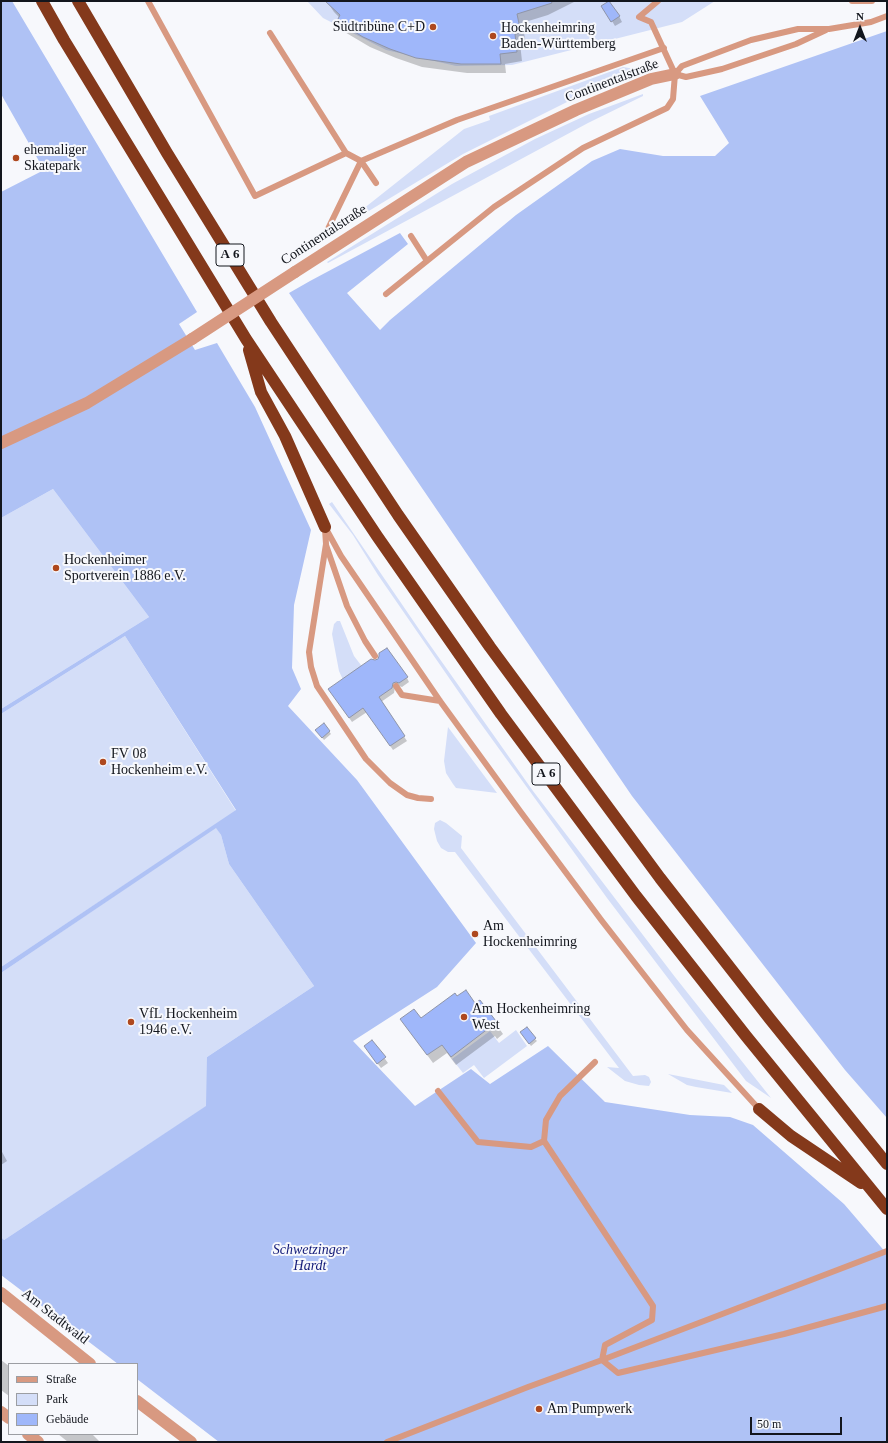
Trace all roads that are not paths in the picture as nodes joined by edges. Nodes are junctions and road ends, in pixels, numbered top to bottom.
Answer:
1 (42, 1) edge
2 (78, 1) edge
3 (148, 1) edge
4 (658, 1) edge
5 (852, 1) edge
6 (872, 1) edge
7 (887, 16) edge
8 (829, 29) junction
9 (270, 33) dead end
10 (664, 48) junction
11 (675, 74) junction
12 (346, 153) junction
13 (361, 161) junction
14 (376, 182) dead end
15 (411, 236) dead end
16 (324, 237) dead end
17 (427, 261) junction
18 (386, 294) dead end
19 (246, 339) junction
20 (1, 443) edge
21 (325, 527) junction
22 (326, 544) junction
23 (375, 656) dead end
24 (396, 686) dead end
25 (440, 701) junction
26 (431, 799) dead end
27 (596, 1062) dead end
28 (438, 1091) dead end
29 (759, 1109) joint
30 (544, 1141) junction
31 (887, 1164) edge
32 (872, 1191) junction
33 (887, 1209) edge
34 (887, 1251) edge
35 (1, 1293) edge
36 (887, 1306) edge
37 (602, 1360) junction
38 (89, 1363) edge
39 (138, 1402) edge
40 (29, 1435) edge
41 (38, 1442) edge
42 (191, 1442) edge
43 (387, 1442) edge

1 - 19 highway, A 6
2 - 31 highway, A 6
3 - 12 lane
4 - 10 lane
5 - 6 lane
7 - 8 lane
8 - 11 lane
8 - 11 lane
9 - 12 lane
10 - 11 lane
10 - 13 lane
11 - 17 lane
11 - 20 street, Continentalstraße, bridge
12 - 13 lane
13 - 14 lane
13 - 16 lane
15 - 17 lane
17 - 18 lane
19 - 21 highway
19 - 32 highway, A 6
21 - 22 lane
21 - 25 lane
22 - 23 lane
22 - 26 lane
24 - 25 lane
25 - 29 lane
27 - 30 lane
28 - 30 lane
29 - 32 highway
30 - 37 lane
32 - 33 highway, A 6
34 - 37 lane
35 - 38 street, Am Stadtwald
36 - 37 lane
37 - 43 lane
39 - 42 street
40 - 41 street

